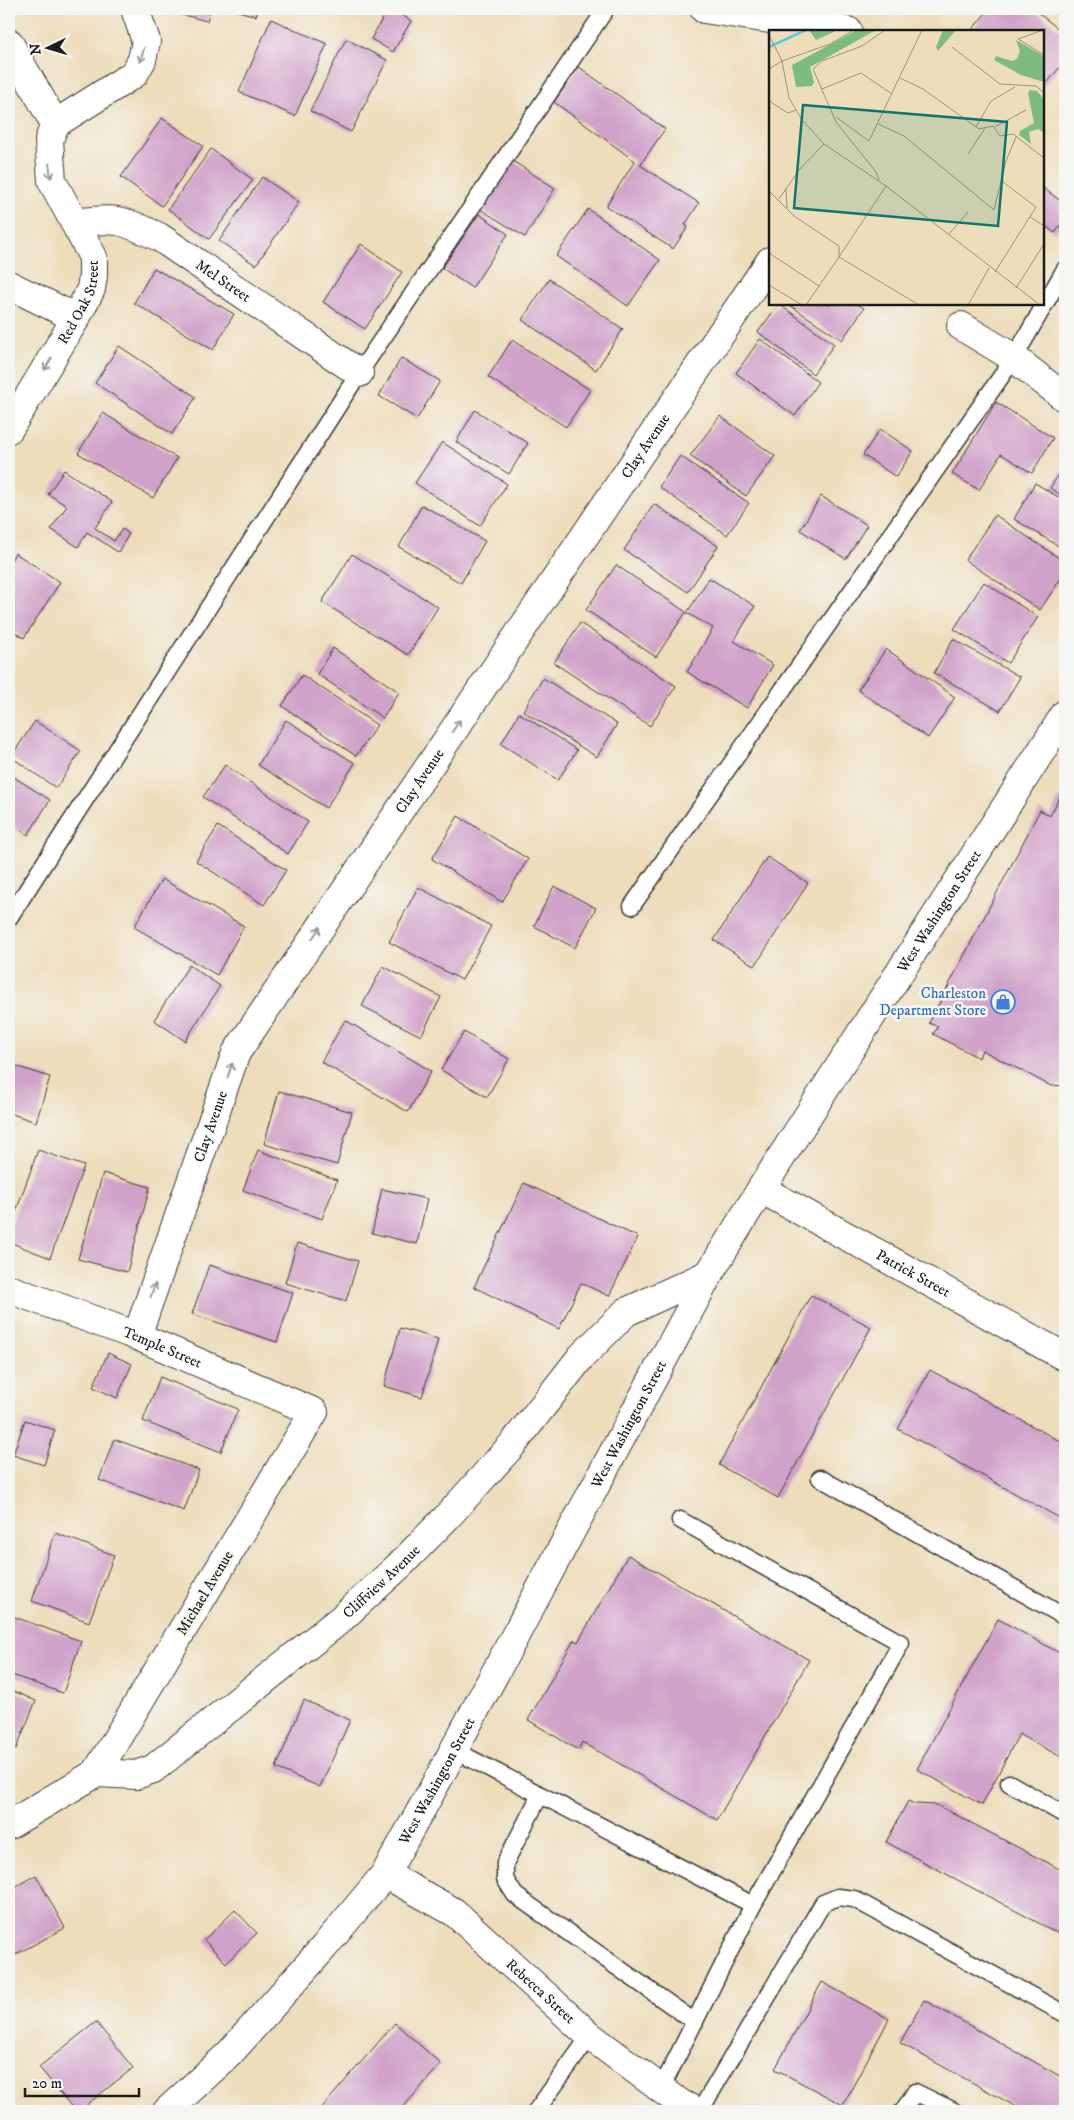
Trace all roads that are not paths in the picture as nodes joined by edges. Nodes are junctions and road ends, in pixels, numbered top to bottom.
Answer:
1 (136, 9) edge
2 (606, 9) edge
3 (704, 9) edge
4 (841, 30) edge
5 (9, 43) edge
6 (56, 124) junction
7 (76, 223) junction
8 (769, 261) edge
9 (1065, 270) edge
10 (9, 285) edge
11 (76, 318) junction
12 (961, 326) dead end
13 (1014, 358) junction
14 (359, 372) junction
15 (1065, 398) edge
16 (9, 429) edge
17 (1065, 714) edge
18 (632, 906) dead end
19 (9, 918) edge
20 (761, 1189) junction
21 (709, 1274) junction
22 (9, 1289) edge
23 (137, 1336) junction
24 (1065, 1357) edge
25 (314, 1412) joint
26 (820, 1478) dead end
27 (680, 1520) dead end
28 (1065, 1617) edge
29 (454, 1750) junction
30 (96, 1773) junction
31 (1009, 1783) dead end
32 (540, 1795) junction
33 (1065, 1815) edge
34 (9, 1825) edge
35 (385, 1874) junction
36 (753, 1904) junction
37 (1065, 2014) edge
38 (695, 2022) junction
39 (590, 2036) junction
40 (662, 2089) junction
41 (167, 2111) edge
42 (536, 2111) edge
43 (694, 2111) edge
44 (700, 2111) edge
45 (904, 2111) edge
46 (954, 2111) edge

1 -> 6 street
2 - 14 lane
3 - 4 street
5 - 6 street
6 -> 7 street, Red Oak Street
7 - 11 street, Red Oak Street
7 - 14 street, Mel Street
23 -> 8 street, Clay Avenue
9 - 13 lane
10 - 11 street
11 -> 16 street, Red Oak Street
12 - 13 street
13 - 15 street
13 - 18 lane
14 - 19 lane
17 - 20 street, West Washington Street
20 - 21 street, West Washington Street
20 - 24 street, Patrick Street
21 - 29 street, West Washington Street
21 - 30 street, Cliffview Avenue
22 - 23 street, Temple Street
23 - 25 street, Temple Street
25 - 30 street, Michael Avenue
26 - 28 lane
27 - 36 lane
29 - 32 lane
29 - 35 street, West Washington Street
30 - 34 street
31 - 33 lane
32 - 36 lane
32 - 38 lane
35 - 39 street, Rebecca Street
35 - 41 street, West Washington Street
36 - 38 lane
37 - 44 lane
38 - 40 lane
39 - 40 street, Rebecca Street
39 - 42 lane
40 - 43 street, Rebecca Street
45 - 46 lane

